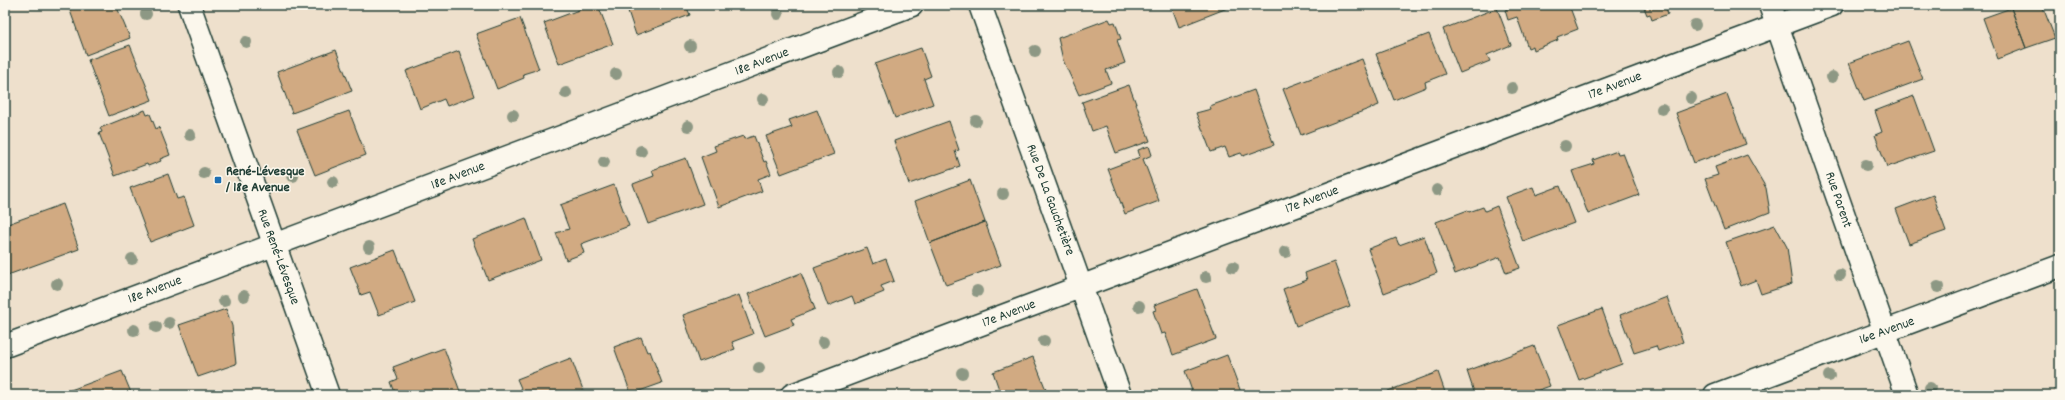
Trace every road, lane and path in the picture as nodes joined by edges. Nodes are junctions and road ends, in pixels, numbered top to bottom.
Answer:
1 (189, 5) edge
2 (912, 5) edge
3 (980, 5) edge
4 (1770, 5) edge
5 (1832, 5) edge
6 (1777, 26) junction
7 (274, 246) junction
8 (2060, 266) edge
9 (1082, 287) junction
10 (1884, 332) junction
11 (5, 346) edge
12 (328, 395) edge
13 (792, 395) edge
14 (1120, 395) edge
15 (1715, 395) edge
16 (1907, 395) edge

1 - 7 street, Rue René-Lévesque
2 - 7 street, 18e Avenue
3 - 9 street, Rue De La Gauchetière
4 - 6 street, Rue Parent
5 - 6 street, 17e Avenue
6 - 9 street, 17e Avenue
6 - 10 street, Rue Parent
7 - 11 street, 18e Avenue
7 - 12 street, Rue René-Lévesque
8 - 10 street, 16e Avenue
9 - 13 street, 17e Avenue
9 - 14 street, Rue De La Gauchetière
10 - 15 street, 16e Avenue
10 - 16 street, Rue Parent

